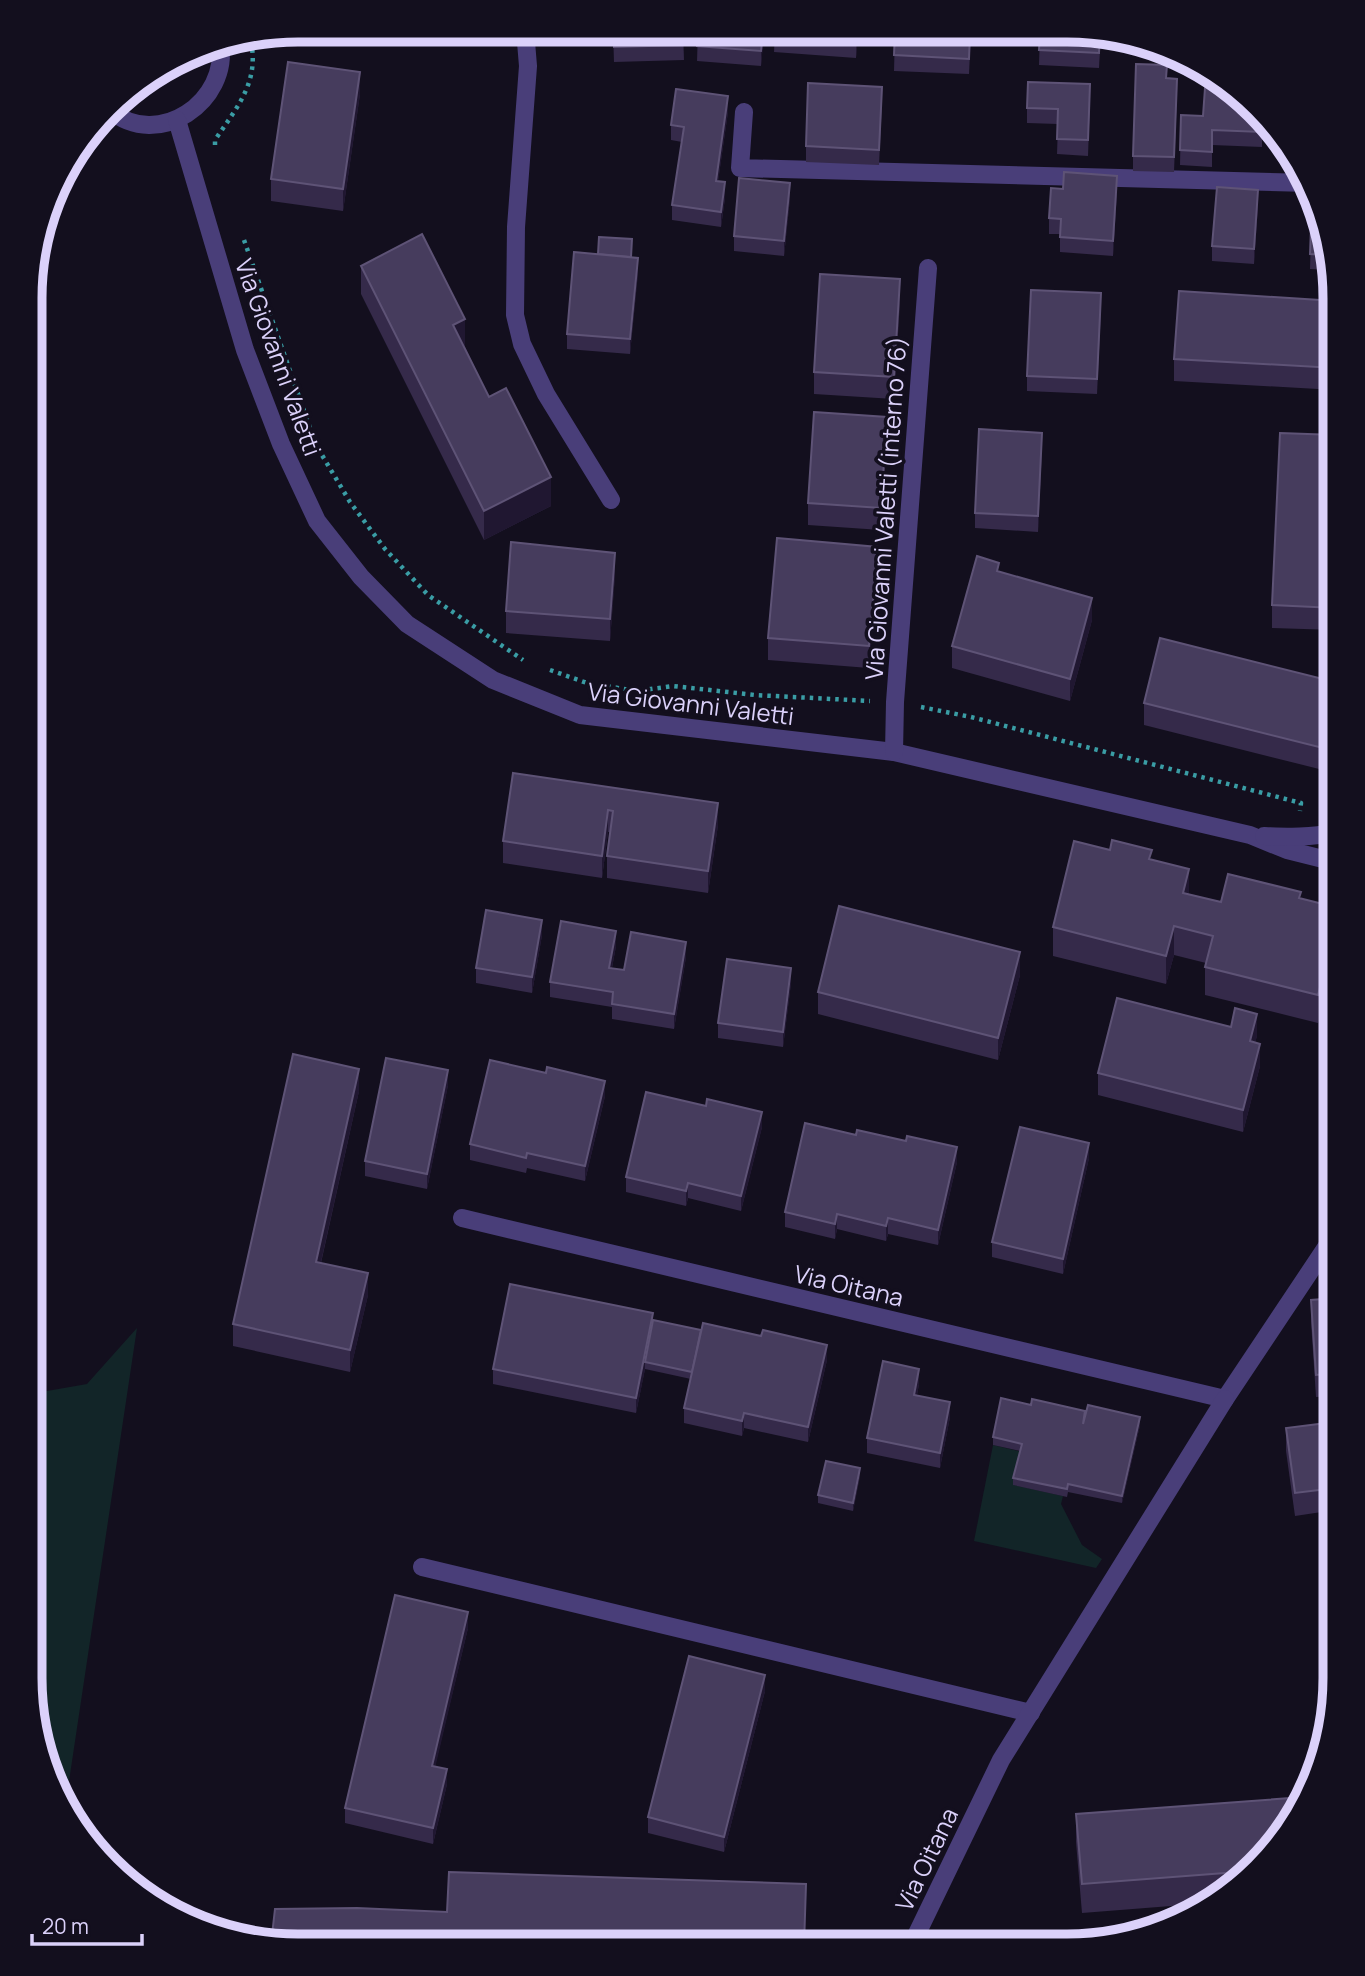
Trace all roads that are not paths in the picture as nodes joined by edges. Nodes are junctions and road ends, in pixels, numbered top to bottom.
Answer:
1 (526, 42) edge
2 (220, 55) edge
3 (744, 112) dead end
4 (119, 115) edge
5 (177, 120) junction
6 (1296, 183) edge
7 (928, 268) dead end
8 (611, 500) dead end
9 (894, 752) junction
10 (1250, 835) junction
11 (1323, 835) edge
12 (1323, 859) edge
13 (462, 1218) dead end
14 (1323, 1252) edge
15 (1225, 1399) junction
16 (422, 1567) dead end
17 (1031, 1713) junction
18 (917, 1934) edge

1 - 8 street
2 - 5 street
3 - 6 street
4 - 5 street
5 - 9 street, Via Giovanni Valetti
7 - 9 street, Via Giovanni Valetti (interno 76)
9 - 10 street, Via Giovanni Valetti
10 - 11 street, Via Giovanni Valetti
10 - 12 street, Via Giovanni Valetti
13 - 15 street, Via Oitana
14 - 15 street, Via Oitana
15 - 17 street, Via Oitana
16 - 17 street
17 - 18 street, Via Oitana

